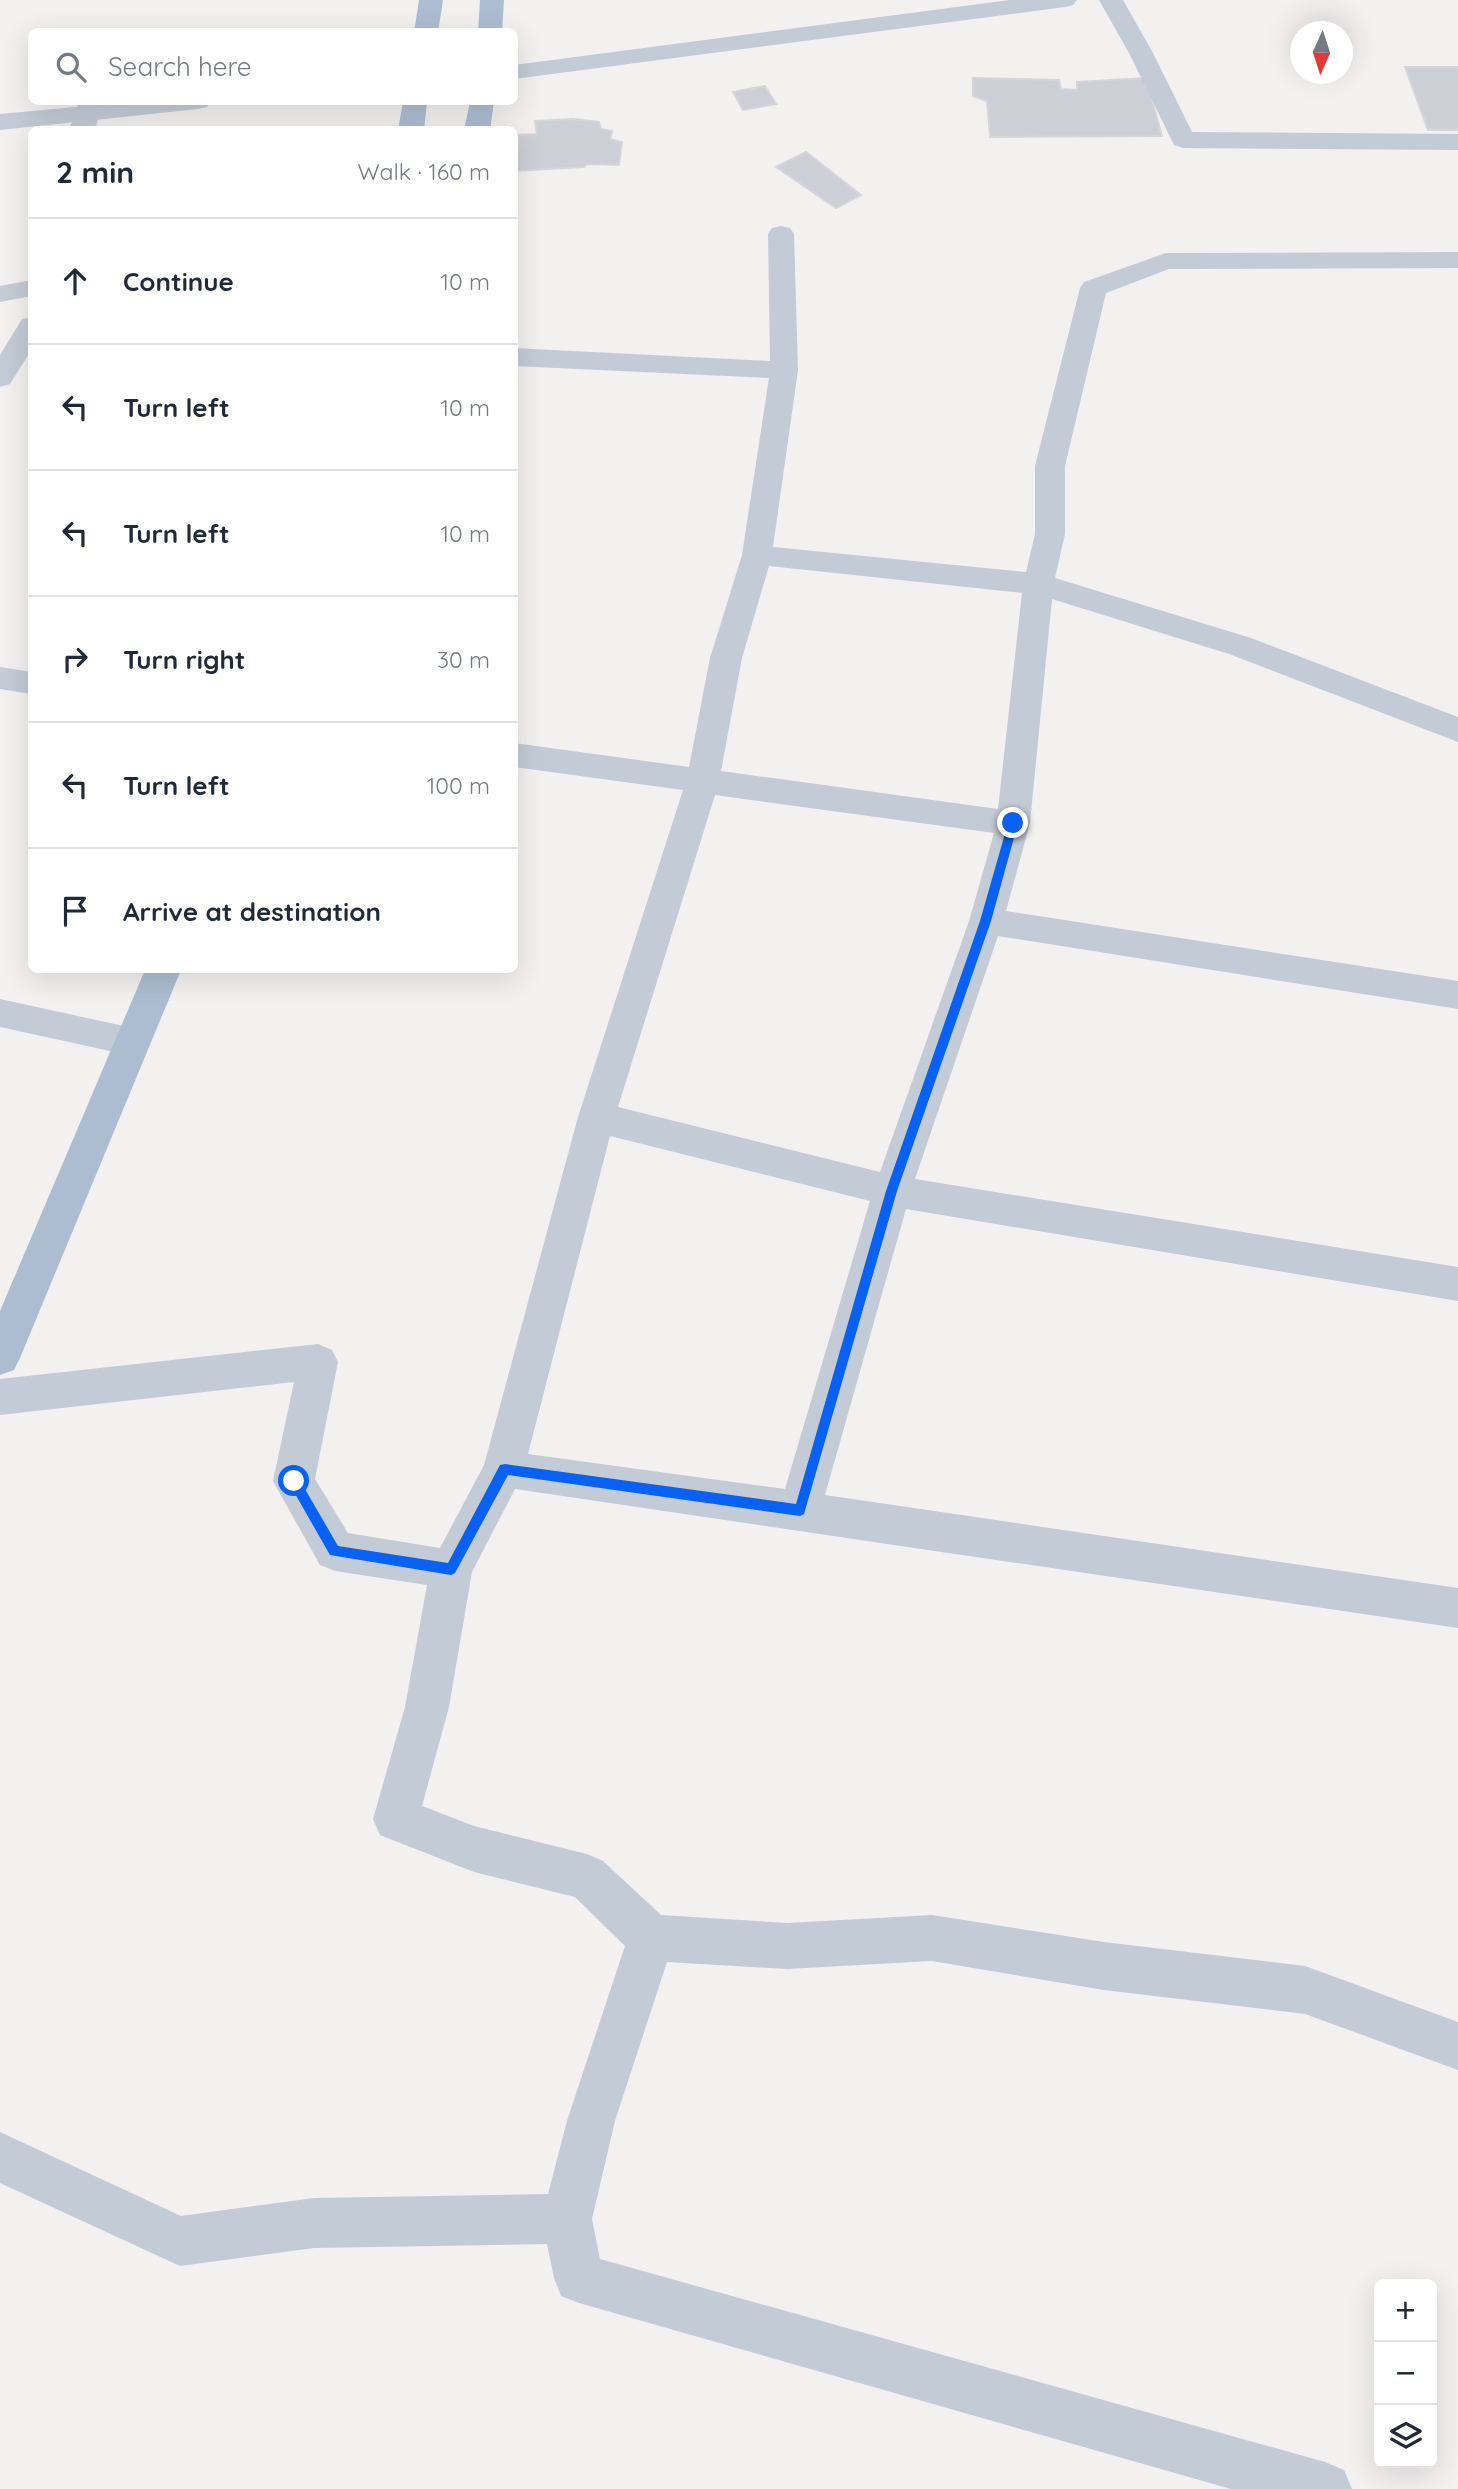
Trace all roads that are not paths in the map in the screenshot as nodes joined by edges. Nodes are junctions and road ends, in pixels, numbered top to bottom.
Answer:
1 (431, 0) edge
2 (492, 0) edge
3 (957, 0) edge
4 (1065, 0) edge
5 (1111, 0) edge
6 (427, 28) edge
7 (490, 28) edge
8 (518, 55) edge
9 (518, 71) edge
10 (28, 104) edge
11 (170, 105) edge
12 (415, 105) edge
13 (481, 105) edge
14 (0, 107) edge
15 (87, 114) edge
16 (0, 122) edge
17 (412, 126) edge
18 (478, 126) edge
19 (1458, 142) edge
20 (781, 234) dead end
21 (1458, 260) edge
22 (28, 289) edge
23 (0, 294) edge
24 (28, 332) edge
25 (518, 357) edge
26 (784, 370) junction
27 (0, 378) edge
28 (757, 555) junction
29 (1038, 583) junction
30 (0, 678) edge
31 (28, 682) edge
32 (1458, 730) edge
33 (518, 756) edge
34 (703, 781) junction
35 (1013, 823) junction
36 (986, 921) junction
37 (162, 973) edge
38 (1458, 995) edge
39 (0, 1013) edge
40 (132, 1042) junction
41 (596, 1117) junction
42 (892, 1191) junction
43 (1458, 1284) edge
44 (0, 1359) edge
45 (0, 1397) edge
46 (505, 1469) junction
47 (800, 1510) junction
48 (451, 1569) junction
49 (1458, 1608) edge
50 (650, 1938) junction
51 (1458, 2046) edge
52 (0, 2157) edge
53 (567, 2218) junction
54 (1325, 2489) edge

1 - 6 main road
2 - 7 main road
3 - 8 street
4 - 9 street
5 - 19 street
10 - 14 street
11 - 15 street
12 - 17 main road
13 - 18 main road
15 - 16 street
20 - 26 street
21 - 29 street
22 - 23 street
24 - 27 street
25 - 26 street
26 - 28 street
28 - 29 street
28 - 34 street
29 - 32 street
29 - 35 street
30 - 31 street
33 - 34 street
34 - 35 street
34 - 41 street
35 - 36 street
36 - 38 street
36 - 42 street
37 - 40 main road
39 - 40 street
40 - 44 main road
41 - 42 street
41 - 46 street
42 - 43 street
42 - 47 street
45 - 48 street
46 - 47 street
46 - 48 street
47 - 49 street
48 - 50 street
50 - 51 street
50 - 53 street
52 - 53 street
53 - 54 street

